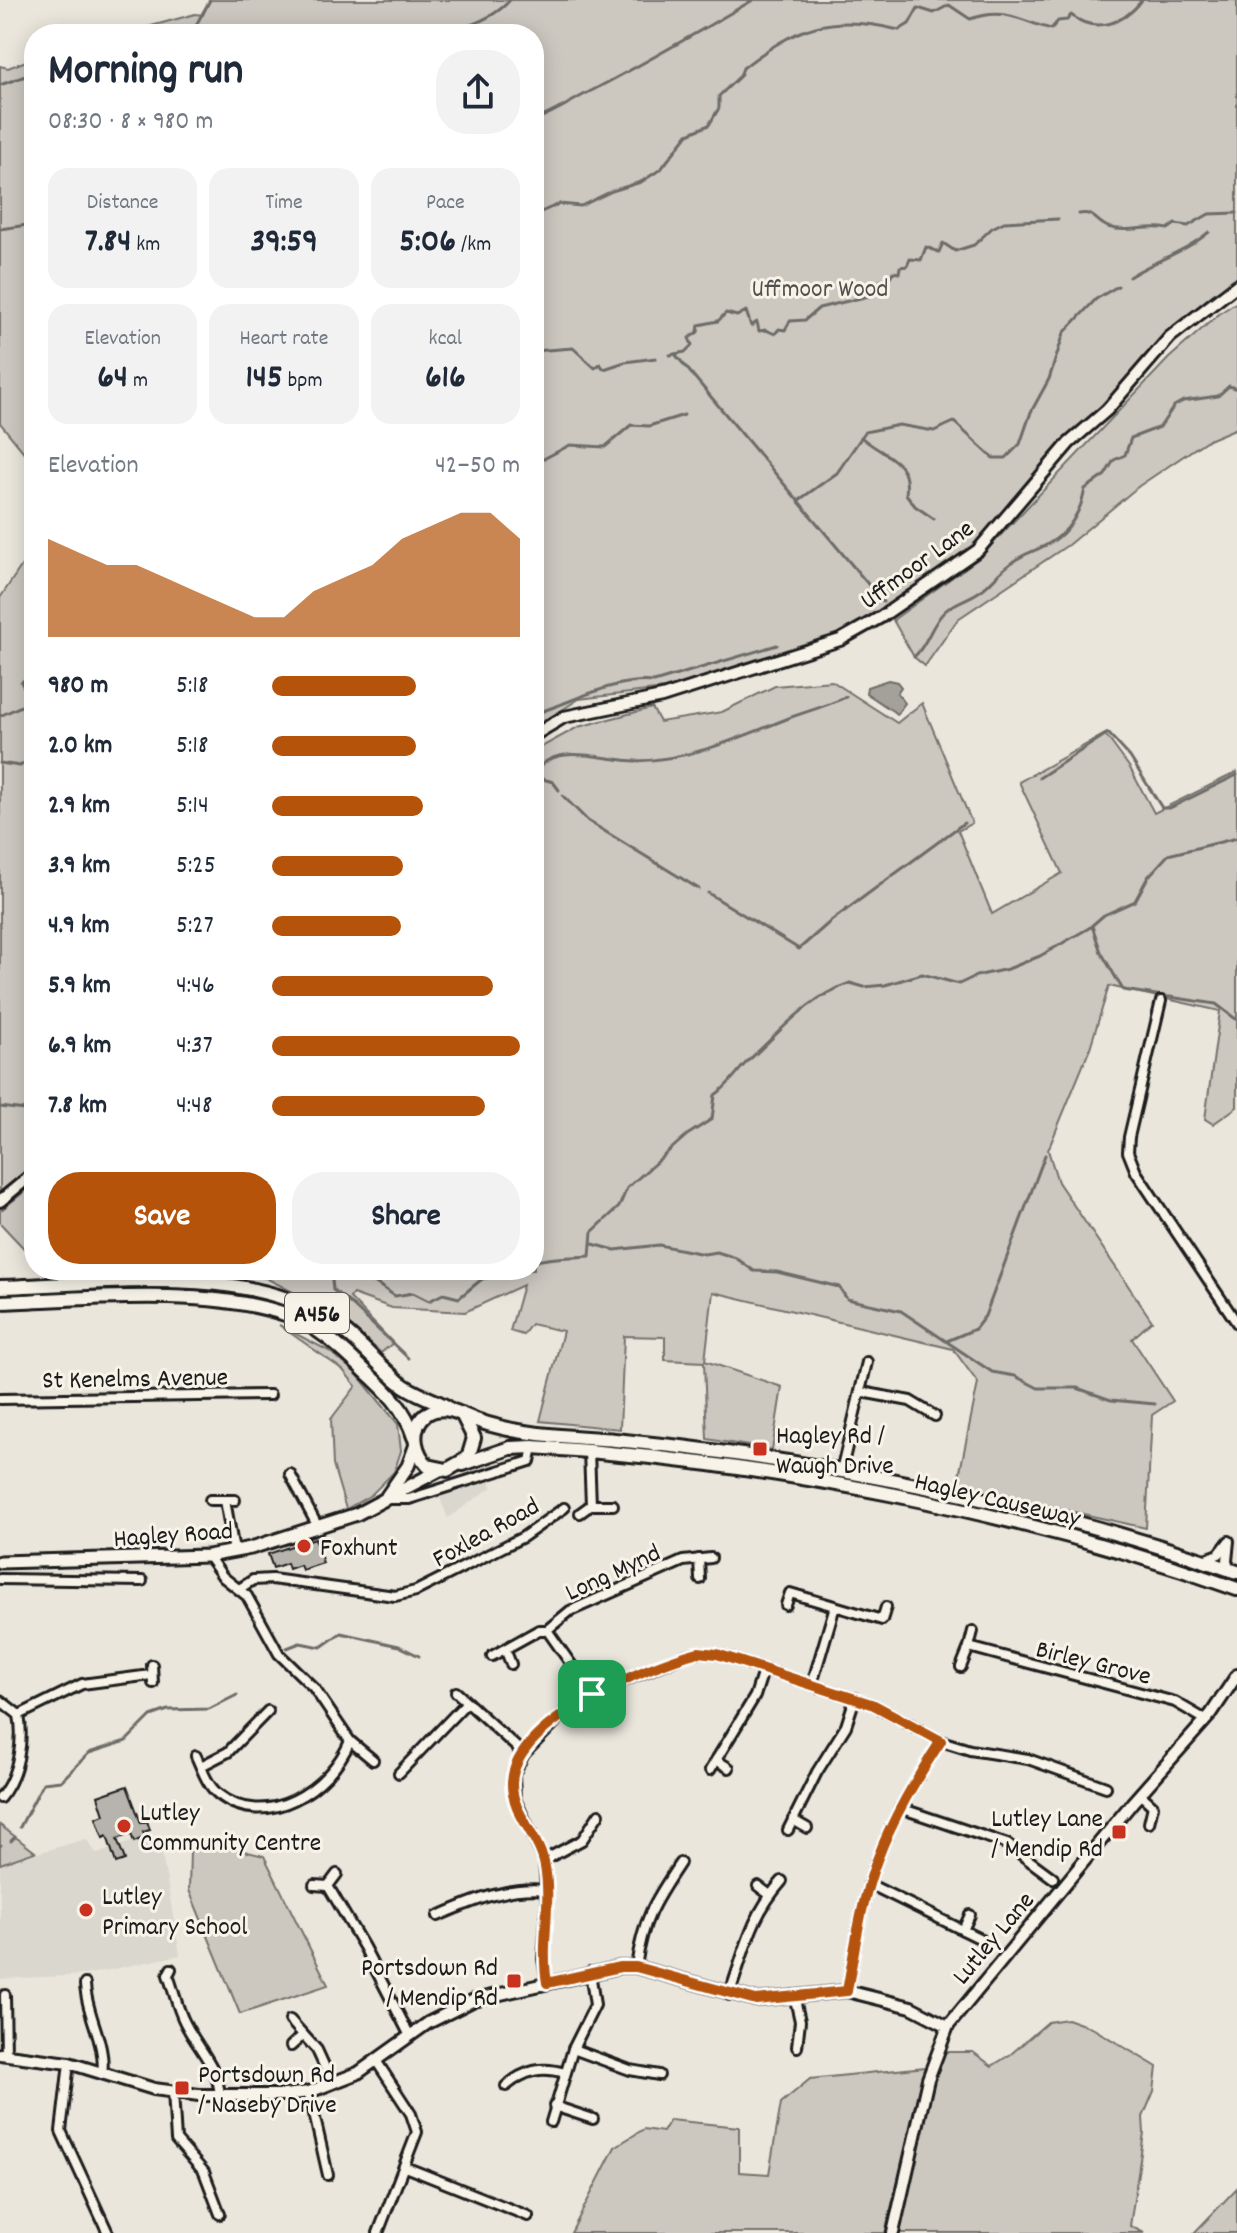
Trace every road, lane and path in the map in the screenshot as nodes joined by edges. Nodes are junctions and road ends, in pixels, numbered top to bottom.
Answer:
1 (1237, 285) edge
2 (544, 729) edge
3 (1161, 1001) dead end
4 (24, 1181) edge
5 (0, 1201) edge
6 (0, 1287) edge
7 (0, 1302) edge
8 (1237, 1323) edge
9 (867, 1362) dead end
10 (862, 1392) junction
11 (270, 1395) dead end
12 (0, 1399) edge
13 (448, 1408) junction
14 (462, 1414) junction
15 (935, 1416) dead end
16 (415, 1442) junction
17 (533, 1447) junction
18 (589, 1451) junction
19 (460, 1465) junction
20 (440, 1470) junction
21 (841, 1472) junction
22 (290, 1474) dead end
23 (385, 1498) junction
24 (210, 1500) dead end
25 (225, 1500) junction
26 (235, 1500) dead end
27 (591, 1505) junction
28 (613, 1505) dead end
29 (564, 1508) dead end
30 (580, 1513) dead end
31 (318, 1527) junction
32 (1237, 1530) edge
33 (1229, 1541) junction
34 (234, 1551) junction
35 (208, 1556) junction
36 (711, 1558) dead end
37 (699, 1559) junction
38 (103, 1560) junction
39 (1203, 1560) junction
40 (0, 1562) edge
41 (1234, 1571) edge
42 (0, 1579) edge
43 (700, 1579) dead end
44 (106, 1580) junction
45 (142, 1581) dead end
46 (239, 1589) junction
47 (1237, 1589) edge
48 (786, 1605) dead end
49 (835, 1606) junction
50 (886, 1607) dead end
51 (547, 1630) junction
52 (973, 1631) dead end
53 (969, 1647) junction
54 (505, 1649) junction
55 (492, 1656) dead end
56 (511, 1664) dead end
57 (961, 1667) dead end
58 (763, 1671) junction
59 (152, 1674) dead end
60 (1237, 1675) edge
61 (812, 1684) junction
62 (456, 1692) dead end
63 (592, 1694) junction
64 (855, 1698) junction
65 (0, 1700) edge
66 (467, 1702) junction
67 (268, 1711) dead end
68 (19, 1715) junction
69 (1206, 1720) junction
70 (350, 1741) junction
71 (941, 1741) junction
72 (524, 1754) junction
73 (196, 1756) dead end
74 (373, 1760) dead end
75 (716, 1760) junction
76 (201, 1766) junction
77 (729, 1768) dead end
78 (710, 1770) dead end
79 (399, 1773) dead end
80 (1106, 1787) dead end
81 (1140, 1794) junction
82 (0, 1798) edge
83 (900, 1808) junction
84 (599, 1814) dead end
85 (793, 1820) junction
86 (1149, 1823) dead end
87 (807, 1828) dead end
88 (788, 1830) dead end
89 (544, 1860) junction
90 (680, 1863) dead end
91 (337, 1874) dead end
92 (1053, 1878) dead end
93 (782, 1881) dead end
94 (869, 1884) junction
95 (314, 1885) dead end
96 (328, 1886) junction
97 (758, 1886) dead end
98 (546, 1890) junction
99 (770, 1895) junction
100 (443, 1902) dead end
101 (448, 1912) junction
102 (970, 1915) dead end
103 (438, 1916) dead end
104 (963, 1930) junction
105 (979, 1938) dead end
106 (636, 1967) junction
107 (590, 1972) junction
108 (167, 1974) dead end
109 (547, 1983) junction
110 (85, 1984) dead end
111 (847, 1991) junction
112 (5, 1995) dead end
113 (729, 1995) junction
114 (794, 1995) junction
115 (290, 2020) dead end
116 (948, 2026) junction
117 (303, 2035) junction
118 (798, 2035) junction
119 (410, 2036) junction
120 (811, 2036) dead end
121 (291, 2046) dead end
122 (797, 2047) dead end
123 (573, 2049) junction
124 (3, 2054) edge
125 (377, 2062) junction
126 (69, 2063) junction
127 (565, 2073) junction
128 (102, 2074) junction
129 (659, 2075) dead end
130 (332, 2083) junction
131 (506, 2086) dead end
132 (173, 2091) junction
133 (309, 2092) junction
134 (220, 2096) junction
135 (554, 2106) junction
136 (593, 2119) dead end
137 (551, 2122) dead end
138 (405, 2167) junction
139 (328, 2175) dead end
140 (225, 2193) dead end
141 (215, 2195) junction
142 (220, 2214) dead end
143 (528, 2216) dead end
144 (108, 2233) edge
145 (378, 2233) edge
146 (893, 2233) edge

1 - 2 street, Uffmoor Lane
3 - 8 street
4 - 5 street
6 - 13 highway, A456
7 - 16 highway, A456
9 - 10 street
10 - 15 street
10 - 21 street
11 - 12 street, St Kenelms Avenue
13 - 14 highway, A456
13 - 16 highway
14 - 19 highway
14 - 21 highway, Hagley Causeway / A456
16 - 20 highway, A456
16 - 23 main road, Hagley Road
17 - 18 highway, Hagley Causeway
17 - 19 highway, Hagley Causeway
17 - 23 street
18 - 27 street
18 - 47 highway, Hagley Causeway
19 - 20 highway
20 - 23 main road, Hagley Road
21 - 39 highway, Hagley Causeway / A456
22 - 31 street
23 - 31 main road, Hagley Road
24 - 25 street
25 - 26 street
25 - 34 street
27 - 28 street
27 - 30 street
29 - 46 street, Foxlea Road
31 - 34 main road, Hagley Road
32 - 33 street
33 - 39 street
33 - 41 street
34 - 35 main road, Hagley Road
35 - 38 main road, Hagley Road
35 - 46 street
36 - 37 street, Long Mynd
37 - 43 street, Long Mynd
37 - 51 street, Long Mynd
38 - 40 main road, Hagley Road
38 - 44 street
39 - 41 highway, Hagley Causeway / A456
42 - 44 street, Hagley Road
44 - 45 street, Hagley Road
46 - 70 street
48 - 49 street
49 - 50 street
49 - 61 street
51 - 54 street, Long Mynd
51 - 63 street, Long Mynd
52 - 53 street
53 - 57 street
53 - 69 street, Birley Grove
54 - 55 street, Long Mynd
54 - 56 street
58 - 61 street
58 - 63 street
58 - 75 street
59 - 68 street
60 - 69 street, Lutley Lane
61 - 64 street
62 - 66 street
63 - 72 street
64 - 71 street
64 - 85 street
65 - 68 street
66 - 72 street
66 - 79 street
67 - 76 street
68 - 82 street
69 - 81 street, Lutley Lane
70 - 74 street
70 - 76 street
71 - 80 street
71 - 83 street
72 - 89 street
73 - 76 street
75 - 77 street
75 - 78 street
81 - 86 street
81 - 116 street, Lutley Lane
83 - 92 street
83 - 94 street
84 - 89 street
85 - 87 street
85 - 88 street
89 - 98 street
90 - 106 street
91 - 96 street
93 - 99 street
94 - 104 street
94 - 111 street
95 - 96 street
96 - 119 street
97 - 99 street
98 - 101 street
98 - 109 street
99 - 113 street
100 - 101 street
101 - 103 street
102 - 104 street
104 - 105 street
106 - 107 street
106 - 113 street
107 - 109 street
107 - 123 street
108 - 134 street
109 - 119 street
110 - 128 street
111 - 114 street
111 - 116 street
112 - 124 street
113 - 114 street
114 - 118 street
115 - 117 street
116 - 146 street, Lutley Lane
117 - 121 street
117 - 130 street
118 - 120 street
118 - 122 street
119 - 125 street
123 - 127 street
123 - 129 street
124 - 126 street
125 - 130 street
125 - 138 street
126 - 128 street
126 - 144 street
127 - 131 street
127 - 135 street
128 - 132 street
130 - 133 street
132 - 134 street
132 - 141 street
133 - 134 street
133 - 139 street
135 - 136 street
135 - 137 street
138 - 143 street
138 - 145 street
140 - 141 street
141 - 142 street

